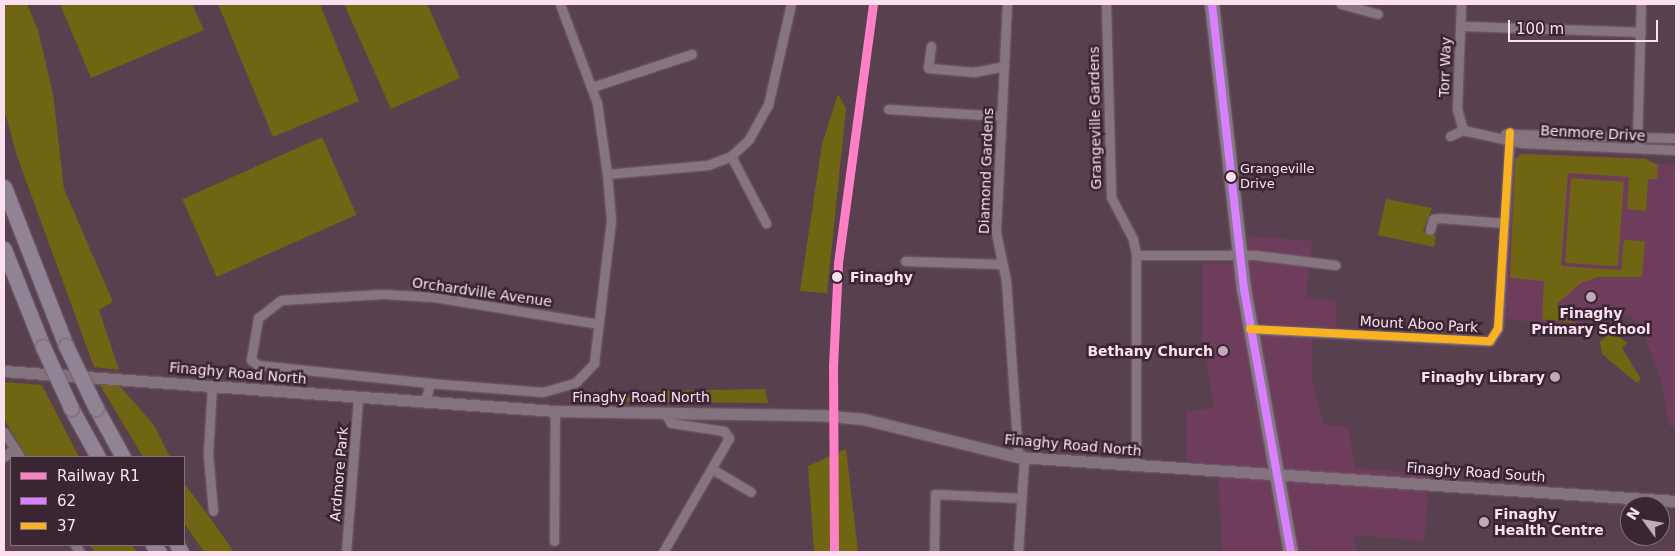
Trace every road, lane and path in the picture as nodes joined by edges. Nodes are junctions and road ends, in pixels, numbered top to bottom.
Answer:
1 (560, 4) edge
2 (790, 4) edge
3 (1007, 4) edge
4 (1106, 4) edge
5 (1212, 4) edge
6 (1342, 4) edge
7 (1461, 4) edge
8 (1641, 4) edge
9 (1378, 14) dead end
10 (1460, 26) junction
11 (1640, 32) junction
12 (931, 46) dead end
13 (692, 54) dead end
14 (1004, 66) junction
15 (592, 87) junction
16 (888, 109) dead end
17 (1001, 116) junction
18 (1463, 130) junction
19 (1450, 136) dead end
20 (1509, 136) junction
21 (1638, 137) junction
22 (1676, 138) edge
23 (1637, 148) junction
24 (1676, 150) edge
25 (731, 156) junction
26 (607, 174) junction
27 (4, 186) edge
28 (766, 223) dead end
29 (1504, 223) junction
30 (1430, 230) dead end
31 (4, 249) edge
32 (1136, 255) junction
33 (1240, 256) junction
34 (905, 260) dead end
35 (1001, 264) junction
36 (1335, 265) dead end
37 (599, 324) junction
38 (1250, 328) junction
39 (4, 371) edge
40 (430, 383) junction
41 (212, 386) junction
42 (358, 398) junction
43 (425, 403) junction
44 (554, 412) junction
45 (664, 412) junction
46 (4, 432) edge
47 (14, 448) junction
48 (19, 456) edge
49 (97, 456) edge
50 (122, 456) edge
51 (4, 457) edge
52 (1021, 457) junction
53 (1136, 466) junction
54 (712, 469) junction
55 (1274, 475) junction
56 (751, 492) dead end
57 (1021, 498) junction
58 (1676, 501) edge
59 (213, 511) dead end
60 (554, 541) dead end
61 (346, 552) edge
62 (663, 552) edge
63 (934, 552) edge
64 (1018, 552) edge
65 (1291, 552) edge

1 - 15 street
2 - 25 street
3 - 14 street, Diamond Gardens
4 - 32 street, Grangeville Gardens
5 - 33 main road
6 - 9 street
7 - 10 street, Torr Way
8 - 11 street
10 - 11 street
10 - 18 street, Torr Way
11 - 21 street
12 - 14 street
13 - 15 street
14 - 17 street, Diamond Gardens
15 - 26 street
16 - 17 street
17 - 35 street, Diamond Gardens
18 - 19 street
18 - 20 street
20 - 21 street, Benmore Drive
20 - 23 street, Benmore Drive
20 - 29 street
21 - 22 street, Benmore Drive
21 - 23 street
23 - 24 street, Benmore Drive
25 - 26 street
25 - 28 street
26 - 37 street
27 - 50 highway, bridge
29 - 30 street
29 - 38 street, Mount Aboo Park
31 - 49 highway, bridge
32 - 33 street
32 - 53 street, Grangeville Gardens
33 - 36 street
33 - 38 main road
34 - 35 street
35 - 52 street, Diamond Gardens
37 - 40 street, Orchardville Avenue
37 - 40 street, Orchardville Avenue
38 - 55 main road
39 - 41 street, Finaghy Road North
40 - 43 street
41 - 42 street, Finaghy Road North
41 - 59 street
42 - 43 street, Finaghy Road North
42 - 61 street, Ardmore Park
43 - 44 street, Finaghy Road North
44 - 45 street, Finaghy Road North
44 - 60 street
45 - 52 street, Finaghy Road North
45 - 54 street
46 - 47 street
47 - 48 street
47 - 51 street
52 - 53 street, Finaghy Road North
52 - 57 street, Diamond Gardens
53 - 55 street, Finaghy Road North
54 - 56 street
54 - 62 street
55 - 58 street, Finaghy Road South
55 - 65 main road
57 - 63 street
57 - 64 street, Diamond Gardens

